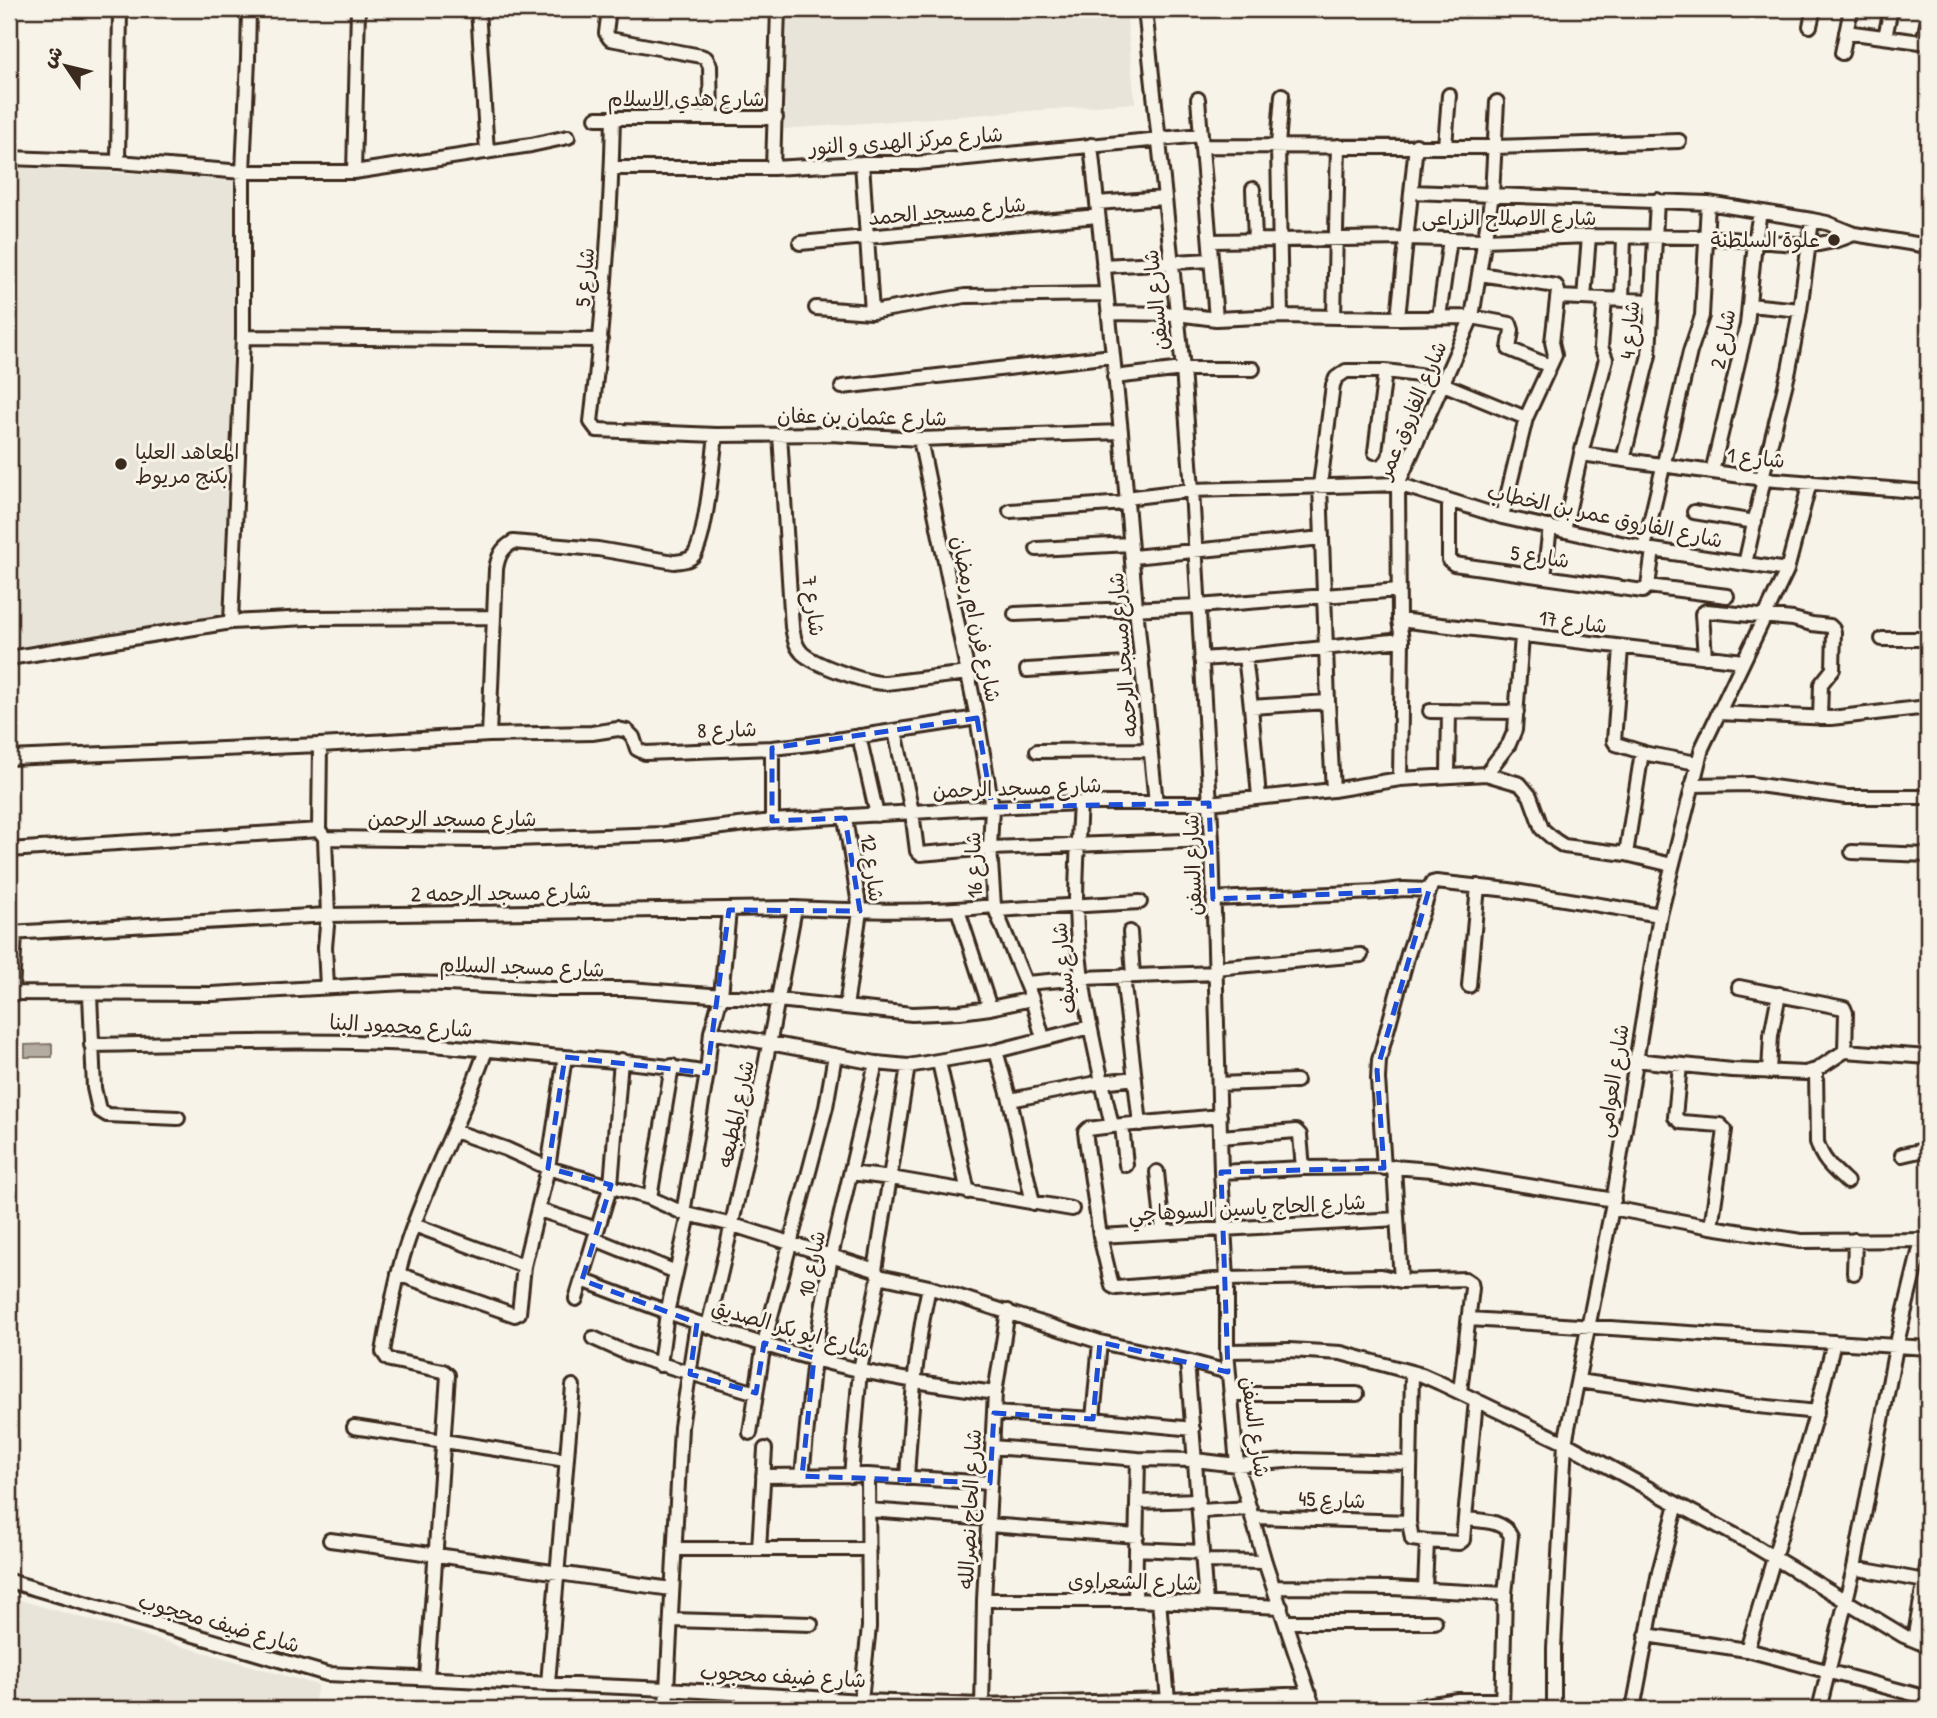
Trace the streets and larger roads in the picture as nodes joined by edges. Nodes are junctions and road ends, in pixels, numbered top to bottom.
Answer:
1 (121, 9) edge
2 (248, 9) edge
3 (358, 9) edge
4 (478, 9) edge
5 (610, 9) edge
6 (778, 9) edge
7 (1145, 9) edge
8 (1814, 9) edge
9 (1851, 9) edge
10 (1891, 9) edge
11 (1928, 20) edge
12 (1810, 26) dead end
13 (1846, 32) junction
14 (1885, 37) junction
15 (1926, 43) edge
16 (1842, 53) dead end
17 (1282, 95) dead end
18 (1449, 95) dead end
19 (1198, 99) dead end
20 (1497, 102) dead end
21 (596, 118) dead end
22 (613, 118) junction
23 (711, 118) junction
24 (776, 118) junction
25 (568, 137) dead end
26 (1158, 140) junction
27 (1201, 141) junction
28 (1679, 141) dead end
29 (1091, 145) junction
30 (1278, 145) junction
31 (1416, 145) junction
32 (1338, 146) junction
33 (1445, 146) junction
34 (1495, 147) junction
35 (487, 152) junction
36 (9, 158) edge
37 (118, 162) junction
38 (862, 163) junction
39 (612, 168) junction
40 (774, 168) junction
41 (243, 172) junction
42 (354, 172) junction
43 (1253, 189) dead end
44 (1411, 192) junction
45 (1492, 195) junction
46 (1164, 198) junction
47 (1657, 200) junction
48 (1708, 203) junction
49 (1098, 209) junction
50 (1760, 212) junction
51 (1812, 220) junction
52 (1854, 234) junction
53 (1589, 236) junction
54 (1624, 237) junction
55 (1654, 237) junction
56 (1706, 237) junction
57 (866, 238) junction
58 (1406, 238) junction
59 (1336, 239) junction
60 (1450, 239) junction
61 (1255, 240) junction
62 (1281, 240) junction
63 (1485, 240) junction
64 (1210, 241) junction
65 (1755, 242) junction
66 (800, 243) dead end
67 (1808, 245) junction
68 (1928, 246) edge
69 (1211, 260) junction
70 (1171, 263) junction
71 (1103, 266) junction
72 (1480, 274) junction
73 (1106, 294) junction
74 (1558, 297) junction
75 (1584, 298) junction
76 (1605, 299) junction
77 (1622, 300) junction
78 (1653, 301) junction
79 (1749, 305) junction
80 (816, 309) dead end
81 (1800, 310) junction
82 (872, 312) junction
83 (1108, 313) junction
84 (1177, 314) junction
85 (1281, 316) junction
86 (1334, 317) junction
87 (1439, 317) junction
88 (1472, 317) junction
89 (1398, 318) junction
90 (1216, 319) junction
91 (243, 337) junction
92 (601, 340) junction
93 (1112, 356) junction
94 (1550, 366) junction
95 (1183, 369) junction
96 (1253, 369) dead end
97 (1385, 372) junction
98 (1114, 377) junction
99 (1444, 382) junction
100 (842, 387) dead end
101 (1526, 418) junction
102 (602, 431) joint
103 (1121, 432) junction
104 (780, 434) junction
105 (716, 435) junction
106 (920, 439) junction
107 (1375, 452) dead end
108 (1581, 454) junction
109 (1623, 460) junction
110 (1664, 465) junction
111 (1712, 472) junction
112 (1763, 479) junction
113 (1810, 482) junction
114 (1398, 484) junction
115 (1320, 485) junction
116 (1192, 490) junction
117 (1928, 492) edge
118 (1449, 500) junction
119 (1126, 501) junction
120 (1010, 511) dead end
121 (1694, 512) dead end
122 (1502, 517) junction
123 (1755, 522) junction
124 (1550, 527) junction
125 (1564, 531) junction
126 (1322, 538) junction
127 (1037, 549) dead end
128 (1649, 549) junction
129 (1131, 551) junction
130 (1195, 551) junction
131 (1745, 564) junction
132 (1787, 570) junction
133 (1544, 577) junction
134 (1648, 586) junction
135 (1399, 590) junction
136 (1323, 595) junction
137 (1727, 596) dead end
138 (1198, 606) junction
139 (1136, 608) junction
140 (1015, 614) dead end
141 (494, 617) junction
142 (1764, 617) junction
143 (1399, 620) junction
144 (231, 622) junction
145 (1522, 636) junction
146 (1882, 639) dead end
147 (1928, 639) edge
148 (1402, 640) junction
149 (1326, 648) junction
150 (1621, 648) junction
151 (1245, 656) junction
152 (1705, 657) junction
153 (9, 658) edge
154 (1201, 659) junction
155 (1743, 661) junction
156 (1142, 663) junction
157 (1027, 670) dead end
158 (968, 673) junction
159 (1328, 702) junction
160 (1928, 706) edge
161 (1251, 707) junction
162 (1430, 711) dead end
163 (1449, 711) junction
164 (1517, 712) junction
165 (1718, 713) junction
166 (977, 718) junction
167 (1820, 718) junction
168 (895, 731) junction
169 (489, 735) junction
170 (859, 736) junction
171 (320, 745) junction
172 (772, 748) junction
173 (1151, 750) junction
174 (1037, 751) dead end
175 (1642, 752) junction
176 (9, 758) edge
177 (1697, 763) junction
178 (1486, 774) junction
179 (1448, 775) junction
180 (1400, 779) junction
181 (1692, 785) junction
182 (1333, 790) junction
183 (1259, 797) junction
184 (1928, 797) edge
185 (1080, 803) junction
186 (1156, 803) junction
187 (1209, 803) junction
188 (992, 807) junction
189 (912, 812) junction
190 (877, 815) junction
191 (845, 818) junction
192 (772, 821) junction
193 (322, 834) junction
194 (1212, 840) junction
195 (1078, 845) junction
196 (990, 848) junction
197 (9, 850) edge
198 (1852, 852) dead end
199 (1626, 855) junction
200 (1928, 855) edge
201 (1672, 865) junction
202 (1478, 886) junction
203 (1429, 890) junction
204 (1213, 900) junction
205 (1140, 902) dead end
206 (1076, 907) junction
207 (794, 908) junction
208 (995, 908) junction
209 (958, 909) junction
210 (729, 910) junction
211 (860, 911) junction
212 (328, 915) junction
213 (1660, 915) junction
214 (12, 932) edge
215 (1130, 932) dead end
216 (1361, 955) dead end
217 (1215, 971) junction
218 (1128, 976) junction
219 (1083, 978) junction
220 (1026, 983) junction
221 (1469, 986) dead end
222 (1739, 986) dead end
223 (327, 987) junction
224 (10, 993) edge
225 (1779, 994) junction
226 (90, 995) junction
227 (721, 996) junction
228 (1032, 999) junction
229 (778, 1000) junction
230 (846, 1007) junction
231 (990, 1008) junction
232 (1090, 1027) junction
233 (711, 1032) junction
234 (1043, 1038) junction
235 (770, 1042) junction
236 (91, 1045) junction
237 (486, 1050) junction
238 (996, 1051) junction
239 (1845, 1051) junction
240 (835, 1055) junction
241 (565, 1057) junction
242 (1928, 1057) edge
243 (621, 1060) junction
244 (1635, 1060) junction
245 (939, 1062) junction
246 (876, 1063) junction
247 (1680, 1065) junction
248 (672, 1066) junction
249 (908, 1066) junction
250 (1816, 1070) junction
251 (1769, 1072) junction
252 (708, 1073) junction
253 (1135, 1078) junction
254 (1296, 1081) dead end
255 (1102, 1082) junction
256 (1219, 1084) junction
257 (1010, 1100) junction
258 (1220, 1116) junction
259 (178, 1118) dead end
260 (1140, 1124) junction
261 (1117, 1126) junction
262 (454, 1131) junction
263 (1220, 1137) junction
264 (1928, 1149) edge
265 (1902, 1155) dead end
266 (1126, 1165) dead end
267 (548, 1168) junction
268 (1303, 1168) junction
269 (1389, 1168) junction
270 (1157, 1172) dead end
271 (1222, 1172) junction
272 (851, 1173) junction
273 (891, 1178) junction
274 (1847, 1182) dead end
275 (611, 1185) junction
276 (968, 1192) junction
277 (650, 1198) junction
278 (1033, 1203) junction
279 (1613, 1204) junction
280 (1072, 1209) dead end
281 (539, 1210) junction
282 (686, 1214) junction
283 (1397, 1219) junction
284 (733, 1225) junction
285 (414, 1226) junction
286 (1711, 1227) junction
287 (1225, 1229) junction
288 (1163, 1232) junction
289 (596, 1234) junction
290 (1100, 1236) junction
291 (1855, 1240) junction
292 (1925, 1240) edge
293 (791, 1244) junction
294 (831, 1256) junction
295 (524, 1266) junction
296 (676, 1272) junction
297 (877, 1273) junction
298 (1854, 1273) dead end
299 (398, 1274) junction
300 (1227, 1279) junction
301 (582, 1280) junction
302 (1401, 1281) junction
303 (929, 1287) junction
304 (576, 1299) dead end
305 (1008, 1311) junction
306 (667, 1313) junction
307 (1469, 1319) junction
308 (703, 1324) junction
309 (1589, 1326) junction
310 (593, 1338) dead end
311 (1100, 1342) junction
312 (1834, 1342) junction
313 (764, 1343) junction
314 (1896, 1347) junction
315 (1928, 1348) edge
316 (1227, 1352) junction
317 (814, 1358) junction
318 (1188, 1361) junction
319 (660, 1364) junction
320 (860, 1370) junction
321 (1228, 1372) junction
322 (1412, 1373) junction
323 (690, 1374) junction
324 (913, 1381) junction
325 (1578, 1381) junction
326 (573, 1386) dead end
327 (1460, 1392) junction
328 (995, 1393) junction
329 (756, 1394) junction
330 (1230, 1394) junction
331 (1357, 1394) dead end
332 (1476, 1400) junction
333 (1817, 1412) junction
334 (994, 1413) junction
335 (1093, 1419) junction
336 (354, 1427) dead end
337 (1193, 1429) junction
338 (750, 1433) dead end
339 (443, 1442) junction
340 (1565, 1443) junction
341 (992, 1447) junction
342 (765, 1449) dead end
343 (1138, 1459) junction
344 (566, 1460) junction
345 (1195, 1460) junction
346 (1410, 1463) junction
347 (1237, 1465) junction
348 (868, 1475) junction
349 (763, 1476) junction
350 (802, 1476) junction
351 (851, 1476) junction
352 (907, 1478) junction
353 (990, 1483) junction
354 (1137, 1502) junction
355 (1677, 1504) junction
356 (1199, 1506) junction
357 (869, 1510) junction
358 (1252, 1512) junction
359 (1465, 1519) junction
360 (988, 1522) junction
361 (1409, 1522) junction
362 (330, 1540) dead end
363 (1427, 1541) junction
364 (1137, 1543) junction
365 (674, 1549) junction
366 (759, 1549) junction
367 (869, 1549) junction
368 (435, 1554) junction
369 (1202, 1557) junction
370 (1774, 1559) junction
371 (1265, 1562) junction
372 (1928, 1564) edge
373 (1854, 1568) junction
374 (556, 1574) junction
375 (9, 1581) edge
376 (1925, 1581) junction
377 (1274, 1587) junction
378 (672, 1590) junction
379 (1425, 1590) junction
380 (1505, 1594) junction
381 (984, 1600) junction
382 (1135, 1600) junction
383 (1159, 1601) junction
384 (1206, 1602) junction
385 (1846, 1602) junction
386 (1281, 1607) junction
387 (672, 1620) junction
388 (1286, 1622) junction
389 (1435, 1622) dead end
390 (811, 1623) dead end
391 (1646, 1635) junction
392 (1914, 1640) junction
393 (1928, 1646) edge
394 (1747, 1650) junction
395 (1829, 1672) junction
396 (427, 1677) junction
397 (548, 1684) junction
398 (667, 1689) junction
399 (1310, 1695) junction
400 (1928, 1698) edge
401 (1168, 1700) junction
402 (861, 1705) edge
403 (1113, 1705) edge
404 (1502, 1705) edge
405 (982, 1707) edge
406 (666, 1709) edge
407 (1314, 1709) edge
408 (1401, 1709) edge
409 (1554, 1709) edge
410 (1633, 1709) edge
411 (1819, 1709) edge

1 - 37 street
2 - 41 street
3 - 42 street
4 - 35 street
5 - 23 street
6 - 24 street
7 - 26 street, شارع السفن
8 - 12 street
9 - 13 street
10 - 14 street
11 - 15 street
13 - 14 street
13 - 16 street
14 - 15 street
17 - 30 street
18 - 33 street
19 - 27 street
20 - 34 street, شارع الفاروق عمر
21 - 22 street, شارع هدي الاسلام
22 - 23 street, شارع هدي الاسلام
22 - 39 street, شارع 5
23 - 24 street, شارع هدي الاسلام
24 - 40 street
25 - 35 street
26 - 27 street, شارع مركز الهدى و النور
26 - 29 street, شارع مركز الهدى و النور
26 - 46 street, شارع السفن
27 - 30 street, شارع مركز الهدى و النور
27 - 64 street
28 - 34 street, شارع مركز الهدى و النور
29 - 38 street, شارع مركز الهدى و النور
29 - 49 street, شارع مسجد الرحمه
30 - 32 street, شارع مركز الهدى و النور
30 - 62 street
31 - 32 street, شارع مركز الهدى و النور
31 - 33 street, شارع مركز الهدى و النور
31 - 44 street
32 - 59 street
33 - 34 street, شارع مركز الهدى و النور
34 - 45 street, شارع الفاروق عمر
35 - 42 street
36 - 37 street
37 - 41 street
38 - 40 street, شارع مركز الهدى و النور
38 - 57 street
39 - 40 street, شارع مركز الهدى و النور
39 - 92 street, شارع 5
41 - 42 street
41 - 91 street
43 - 61 street
44 - 45 street, شارع الاصلاح الزراعى
44 - 58 street
45 - 47 street, شارع الاصلاح الزراعى
45 - 63 street, شارع الفاروق عمر
46 - 49 street, شارع مسجد الحمد
46 - 70 street, شارع السفن
47 - 48 street, شارع الاصلاح الزراعى
47 - 55 street, شارع 4
48 - 50 street, شارع الاصلاح الزراعى
48 - 56 street
49 - 57 street, شارع مسجد الحمد
49 - 71 street, شارع مسجد الرحمه
50 - 51 street, شارع الاصلاح الزراعى
50 - 65 street, شارع 2
51 - 52 street, شارع الاصلاح الزراعى
51 - 67 street
52 - 67 street, شارع الاصلاح الزراعى
52 - 68 street
53 - 54 street, شارع الاصلاح الزراعى
53 - 63 street, شارع الاصلاح الزراعى
53 - 75 street
54 - 55 street, شارع الاصلاح الزراعى
54 - 77 street
55 - 56 street, شارع الاصلاح الزراعى
55 - 78 street, شارع 4
56 - 65 street, شارع الاصلاح الزراعى
56 - 110 street
57 - 66 street, شارع مسجد الحمد
57 - 82 street
58 - 59 street, شارع الاصلاح الزراعى
58 - 60 street, شارع الاصلاح الزراعى
58 - 89 street
59 - 62 street, شارع الاصلاح الزراعى
59 - 86 street
60 - 63 street, شارع الاصلاح الزراعى
60 - 87 street
61 - 62 street, شارع الاصلاح الزراعى
61 - 64 street, شارع الاصلاح الزراعى
62 - 85 street
63 - 72 street, شارع الفاروق عمر
64 - 69 street
65 - 67 street, شارع الاصلاح الزراعى
65 - 79 street, شارع 2
67 - 81 street
69 - 70 street
69 - 90 street
70 - 71 street
70 - 84 street, شارع السفن
71 - 73 street, شارع مسجد الرحمه
72 - 74 street
72 - 88 street, شارع الفاروق عمر
73 - 82 street
73 - 83 street, شارع مسجد الرحمه
74 - 75 street
74 - 94 street
75 - 76 street
76 - 77 street
76 - 108 street
77 - 78 street
78 - 109 street, شارع 4
79 - 81 street
79 - 111 street, شارع 2
80 - 82 street
81 - 112 street
83 - 84 street
83 - 93 street, شارع مسجد الرحمه
84 - 90 street
84 - 95 street, شارع السفن
85 - 86 street
85 - 90 street
86 - 89 street
87 - 88 street
87 - 89 street
88 - 94 street
88 - 99 street, شارع الفاروق عمر
91 - 92 street
91 - 144 street
92 - 102 street, شارع 5
93 - 98 street, شارع مسجد الرحمه
93 - 100 street
94 - 101 street
95 - 96 street
95 - 98 street
95 - 116 street, شارع السفن
97 - 99 street
97 - 107 street
97 - 115 street
98 - 103 street, شارع مسجد الرحمه
99 - 101 street
99 - 114 street, شارع الفاروق عمر
101 - 122 street
102 - 105 street, شارع عثمان بن عفان
103 - 106 street, شارع عثمان بن عفان
103 - 119 street, شارع مسجد الرحمه
104 - 105 street, شارع عثمان بن عفان
104 - 106 street, شارع عثمان بن عفان
104 - 158 street, شارع 7
105 - 141 street
106 - 158 street, شارع فرن ام رمضان
108 - 109 street, شارع 1
108 - 125 street
109 - 110 street, شارع 1
110 - 111 street, شارع 1
110 - 128 street
111 - 112 street, شارع 1
112 - 113 street, شارع 1
112 - 123 street
113 - 117 street, شارع 1
113 - 132 street, شارع العوامى
114 - 115 street, شارع الفاروق عمر بن الخطاب
114 - 118 street, شارع الفاروق عمر بن الخطاب
114 - 135 street, شارع الفاروق عمر
115 - 116 street, شارع الفاروق عمر بن الخطاب
115 - 126 street
116 - 119 street, شارع الفاروق عمر بن الخطاب
116 - 130 street, شارع السفن
118 - 122 street, شارع الفاروق عمر بن الخطاب
118 - 133 street, شارع 5
119 - 120 street
119 - 129 street, شارع مسجد الرحمه
121 - 123 street
122 - 124 street, شارع الفاروق عمر بن الخطاب
123 - 131 street
124 - 125 street, شارع الفاروق عمر بن الخطاب
124 - 133 street
125 - 128 street, شارع الفاروق عمر بن الخطاب
126 - 130 street
126 - 136 street
127 - 129 street
128 - 131 street, شارع الفاروق عمر بن الخطاب
128 - 134 street
129 - 130 street
129 - 139 street, شارع مسجد الرحمه
130 - 138 street, شارع السفن
131 - 132 street, شارع الفاروق عمر بن الخطاب
132 - 142 street, شارع العوامى
133 - 134 street, شارع 5
134 - 137 street
135 - 136 street
135 - 143 street, شارع الفاروق عمر
136 - 138 street
136 - 149 street
138 - 139 street
138 - 154 street, شارع السفن
139 - 140 street
139 - 156 street, شارع مسجد الرحمه
141 - 144 street
141 - 169 street
142 - 152 street
142 - 155 street, شارع العوامى
142 - 167 street
143 - 145 street, شارع 17
143 - 148 street, شارع الفاروق عمر
144 - 153 street
145 - 150 street, شارع 17
145 - 164 street
146 - 147 street
148 - 149 street
148 - 180 street, شارع الفاروق عمر
149 - 151 street
149 - 159 street
150 - 152 street, شارع 17
150 - 175 street
151 - 154 street
151 - 161 street
152 - 155 street, شارع 17
154 - 187 street, شارع السفن
155 - 165 street, شارع العوامى
156 - 157 street
156 - 173 street, شارع مسجد الرحمه
158 - 166 street, شارع فرن ام رمضان
159 - 161 street
159 - 182 street
160 - 167 street
161 - 183 street
162 - 163 street
163 - 164 street
163 - 179 street
164 - 178 street
165 - 167 street
165 - 177 street, شارع العوامى
166 - 168 street, شارع 8
166 - 188 street, شارع فرن ام رمضان
168 - 170 street, شارع 8
168 - 189 street
169 - 171 street, شارع 8
169 - 172 street, شارع 8
170 - 172 street, شارع 8
170 - 190 street
171 - 176 street, شارع 8
171 - 193 street
172 - 192 street
173 - 174 street
173 - 186 street, شارع مسجد الرحمه
175 - 177 street
175 - 199 street
177 - 181 street, شارع العوامى
178 - 179 street, شارع مسجد الرحمن
178 - 199 street, شارع مسجد الرحمن
179 - 180 street, شارع مسجد الرحمن
180 - 182 street, شارع مسجد الرحمن
181 - 184 street
181 - 201 street, شارع العوامى
182 - 183 street, شارع مسجد الرحمن
183 - 187 street, شارع مسجد الرحمن
185 - 186 street, شارع مسجد الرحمن
185 - 188 street, شارع مسجد الرحمن
185 - 195 street, شارع سيف
186 - 187 street, شارع مسجد الرحمن
187 - 194 street, شارع السفن
188 - 189 street, شارع مسجد الرحمن
188 - 196 street, شارع 16
189 - 190 street, شارع مسجد الرحمن
189 - 196 street
190 - 191 street, شارع مسجد الرحمن
191 - 192 street, شارع مسجد الرحمن
191 - 211 street, شارع 12
192 - 193 street, شارع مسجد الرحمن
193 - 197 street, شارع مسجد الرحمن
193 - 212 street
194 - 195 street
194 - 204 street, شارع السفن
195 - 196 street
195 - 206 street, شارع سيف
196 - 208 street, شارع 16
198 - 200 street
199 - 201 street, شارع مسجد الرحمن
201 - 213 street, شارع العوامى
202 - 203 street
202 - 213 street
202 - 221 street
203 - 204 street
203 - 269 street
204 - 217 street, شارع السفن
205 - 206 street
206 - 208 street
206 - 219 street, شارع سيف
207 - 210 street, شارع مسجد الرحمه 2
207 - 211 street, شارع مسجد الرحمه 2
207 - 229 street, شارع المطبعه
208 - 209 street, شارع مسجد الرحمه 2
208 - 220 street, شارع 16
209 - 211 street, شارع مسجد الرحمه 2
209 - 231 street
210 - 212 street, شارع مسجد الرحمه 2
210 - 227 street
211 - 230 street, شارع 12
212 - 214 street, شارع مسجد الرحمه 2
212 - 223 street
213 - 244 street, شارع العوامى
214 - 224 street
215 - 218 street
216 - 217 street
217 - 218 street
217 - 256 street, شارع السفن
218 - 219 street
218 - 253 street
219 - 220 street
219 - 232 street, شارع سيف
220 - 228 street, شارع 16
222 - 225 street
223 - 226 street, شارع مسجد السلام
223 - 227 street, شارع مسجد السلام
224 - 226 street, شارع مسجد السلام
225 - 239 street
225 - 251 street
226 - 236 street
227 - 229 street, شارع مسجد السلام
227 - 233 street
228 - 231 street, شارع مسجد السلام
228 - 234 street, شارع 16
229 - 230 street, شارع مسجد السلام
229 - 235 street, شارع المطبعه
230 - 231 street, شارع مسجد السلام
232 - 234 street
232 - 255 street, شارع سيف
233 - 235 street
233 - 252 street
234 - 238 street
235 - 240 street
235 - 284 street, شارع المطبعه
236 - 237 street, شارع محمود البنا
236 - 259 street
237 - 241 street, شارع محمود البنا
237 - 262 street
238 - 245 street
238 - 257 street
239 - 242 street
239 - 250 street
240 - 246 street
240 - 293 street
241 - 243 street, شارع محمود البنا
241 - 267 street
243 - 248 street, شارع محمود البنا
243 - 275 street
244 - 247 street
244 - 279 street, شارع العوامى
245 - 249 street
245 - 276 street
246 - 249 street
246 - 272 street, شارع 10
247 - 251 street
247 - 286 street
248 - 252 street, شارع محمود البنا
248 - 277 street
249 - 273 street
250 - 251 street
250 - 274 street
252 - 282 street
253 - 255 street
253 - 260 street
254 - 256 street
255 - 257 street
255 - 261 street, شارع سيف
256 - 258 street, شارع السفن
257 - 278 street
258 - 260 street
258 - 263 street, شارع السفن
260 - 261 street
261 - 266 street, شارع سيف
261 - 290 street
262 - 267 street
262 - 285 street
263 - 268 street
263 - 271 street, شارع السفن
264 - 265 street
267 - 275 street
267 - 281 street
268 - 269 street
268 - 271 street
269 - 279 street
269 - 283 street
270 - 288 street
271 - 287 street, شارع السفن
272 - 273 street
272 - 294 street, شارع 10
273 - 276 street
273 - 297 street
275 - 277 street
275 - 289 street
276 - 278 street
277 - 282 street
278 - 280 street
279 - 286 street
279 - 309 street, شارع العوامى
281 - 289 street
281 - 295 street
282 - 284 street
282 - 296 street
283 - 287 street, شارع الحاج ياسين السوهاجي
283 - 302 street
284 - 293 street
284 - 308 street, شارع المطبعه
285 - 295 street
285 - 299 street
286 - 291 street
287 - 288 street, شارع الحاج ياسين السوهاجي
287 - 300 street, شارع السفن
288 - 290 street, شارع الحاج ياسين السوهاجي
289 - 296 street
289 - 301 street
290 - 300 street
291 - 292 street
291 - 298 street
292 - 314 street
293 - 294 street
293 - 313 street
294 - 297 street
294 - 317 street, شارع 10
295 - 299 street
296 - 306 street
297 - 303 street
297 - 320 street
299 - 339 street
300 - 302 street
300 - 316 street, شارع السفن
301 - 304 street
301 - 306 street, شارع ابو بكر الصديق
302 - 307 street
303 - 305 street
303 - 324 street
305 - 311 street
305 - 328 street, شارع الحاج نصرالله
306 - 308 street, شارع ابو بكر الصديق
306 - 319 street
307 - 309 street
307 - 327 street
308 - 313 street, شارع ابو بكر الصديق
308 - 323 street, شارع المطبعه
309 - 312 street
309 - 325 street, شارع العوامى
310 - 319 street
311 - 318 street
311 - 335 street
312 - 314 street
312 - 333 street
313 - 317 street, شارع ابو بكر الصديق
313 - 329 street
314 - 315 street
314 - 373 street
316 - 321 street, شارع السفن
316 - 322 street
317 - 320 street, شارع ابو بكر الصديق
317 - 350 street, شارع 10
318 - 321 street
318 - 337 street
319 - 323 street
320 - 324 street, شارع ابو بكر الصديق
320 - 351 street
321 - 330 street, شارع السفن
322 - 327 street
322 - 346 street
323 - 329 street
323 - 365 street, شارع المطبعه
324 - 328 street, شارع ابو بكر الصديق
324 - 352 street
325 - 333 street
325 - 340 street, شارع العوامى
326 - 344 street
327 - 332 street
328 - 334 street, شارع الحاج نصرالله
329 - 338 street
330 - 331 street
330 - 347 street, شارع السفن
332 - 340 street
332 - 359 street
333 - 370 street
334 - 335 street
334 - 341 street, شارع الحاج نصرالله
335 - 337 street
336 - 339 street
337 - 345 street
339 - 344 street
339 - 368 street
340 - 355 street
340 - 409 street, شارع العوامى
341 - 343 street
341 - 353 street, شارع الحاج نصرالله
342 - 349 street
343 - 345 street
343 - 354 street
344 - 374 street
345 - 347 street
345 - 356 street
346 - 347 street
346 - 361 street
347 - 358 street, شارع السفن
348 - 351 street
348 - 352 street
348 - 357 street
349 - 350 street
349 - 366 street
350 - 351 street
352 - 353 street
353 - 360 street, شارع الحاج نصرالله
354 - 356 street, شارع 45
354 - 364 street
355 - 370 street
355 - 391 street
356 - 358 street, شارع 45
356 - 369 street
357 - 360 street
357 - 367 street
358 - 361 street, شارع 45
358 - 371 street, شارع السفن
359 - 363 street
359 - 380 street
360 - 364 street
360 - 381 street, شارع الحاج نصرالله
361 - 363 street
362 - 368 street
363 - 379 street
364 - 369 street
364 - 382 street
365 - 366 street
365 - 378 street, شارع المطبعه
366 - 367 street
367 - 402 street
368 - 374 street
368 - 396 street
369 - 371 street
369 - 384 street
370 - 385 street
370 - 394 street
371 - 377 street, شارع السفن
372 - 376 street
373 - 376 street
373 - 385 street
374 - 378 street
374 - 397 street
375 - 396 street, شارع ضيف محجوب
376 - 392 street
377 - 379 street
377 - 386 street, شارع السفن
378 - 387 street, شارع المطبعه
379 - 380 street
380 - 404 street
381 - 382 street, شارع الشعراوى
381 - 405 street, شارع الحاج نصرالله
382 - 383 street, شارع الشعراوى
383 - 384 street, شارع الشعراوى
383 - 401 street
384 - 386 street, شارع الشعراوى
385 - 392 street
385 - 395 street
386 - 388 street, شارع السفن
387 - 390 street
387 - 398 street, شارع المطبعه
388 - 389 street
388 - 399 street, شارع السفن
391 - 394 street
391 - 410 street
392 - 393 street
394 - 395 street
395 - 400 street
395 - 411 street
396 - 397 street, شارع ضيف محجوب
397 - 398 street, شارع ضيف محجوب
398 - 402 street, شارع ضيف محجوب
398 - 406 street, شارع المطبعه
399 - 401 street, شارع ضيف محجوب
399 - 407 street, شارع السفن
401 - 403 street, شارع ضيف محجوب
402 - 405 street, شارع ضيف محجوب
403 - 405 street, شارع ضيف محجوب
404 - 408 street

